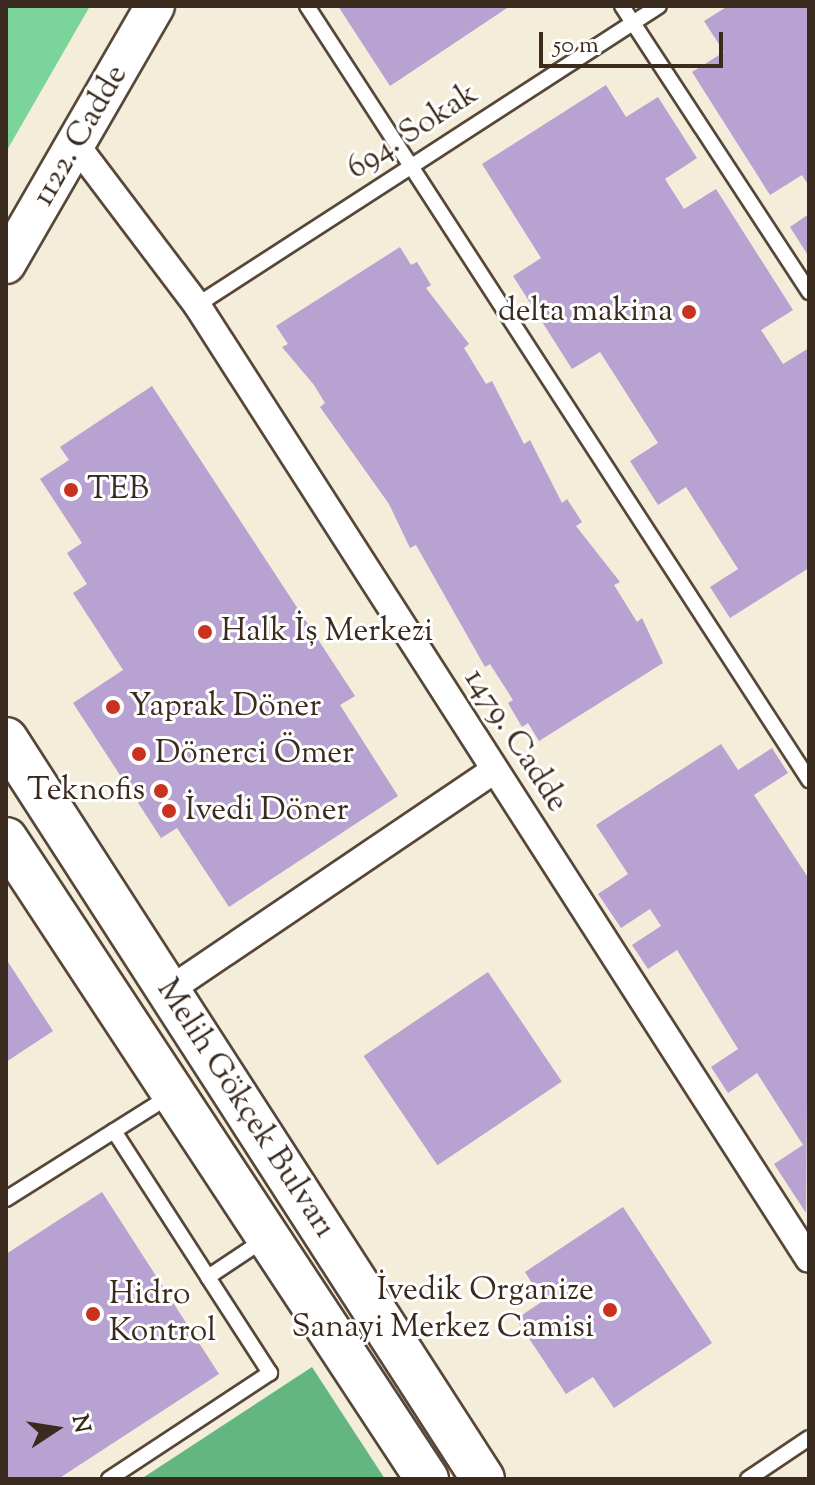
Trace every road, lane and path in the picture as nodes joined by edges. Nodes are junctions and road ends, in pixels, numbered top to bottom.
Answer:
1 (155, 6) edge
2 (307, 6) edge
3 (622, 6) edge
4 (659, 6) edge
5 (632, 23) junction
6 (76, 145) junction
7 (409, 168) junction
8 (6, 264) edge
9 (809, 292) edge
10 (197, 305) junction
11 (6, 739) edge
12 (493, 771) junction
13 (809, 780) edge
14 (6, 839) edge
15 (168, 991) junction
16 (175, 1092) junction
17 (114, 1131) junction
18 (6, 1199) edge
19 (269, 1237) junction
20 (809, 1259) edge
21 (208, 1277) junction
22 (809, 1438) edge
23 (109, 1479) edge
24 (427, 1479) edge
25 (483, 1479) edge
26 (748, 1479) edge

1 - 6 main road, 1122. Cadde
2 - 7 lane
3 - 5 lane
4 - 5 lane, 694. Sokak
5 - 7 lane, 694. Sokak
5 - 9 lane
6 - 8 main road, 1122. Cadde
6 - 10 street, 1479. Cadde
7 - 10 lane, 694. Sokak
7 - 13 lane
10 - 12 street, 1479. Cadde
11 - 15 main road, Melih Gökçek Bulvarı
12 - 15 street
12 - 20 street, 1479. Cadde
14 - 16 main road, Melih Gökçek Bulvarı
15 - 25 main road, Melih Gökçek Bulvarı
16 - 17 lane
16 - 19 main road, Melih Gökçek Bulvarı
17 - 18 lane
17 - 21 lane
19 - 21 lane
19 - 24 main road, Melih Gökçek Bulvarı
21 - 23 lane
22 - 26 lane

